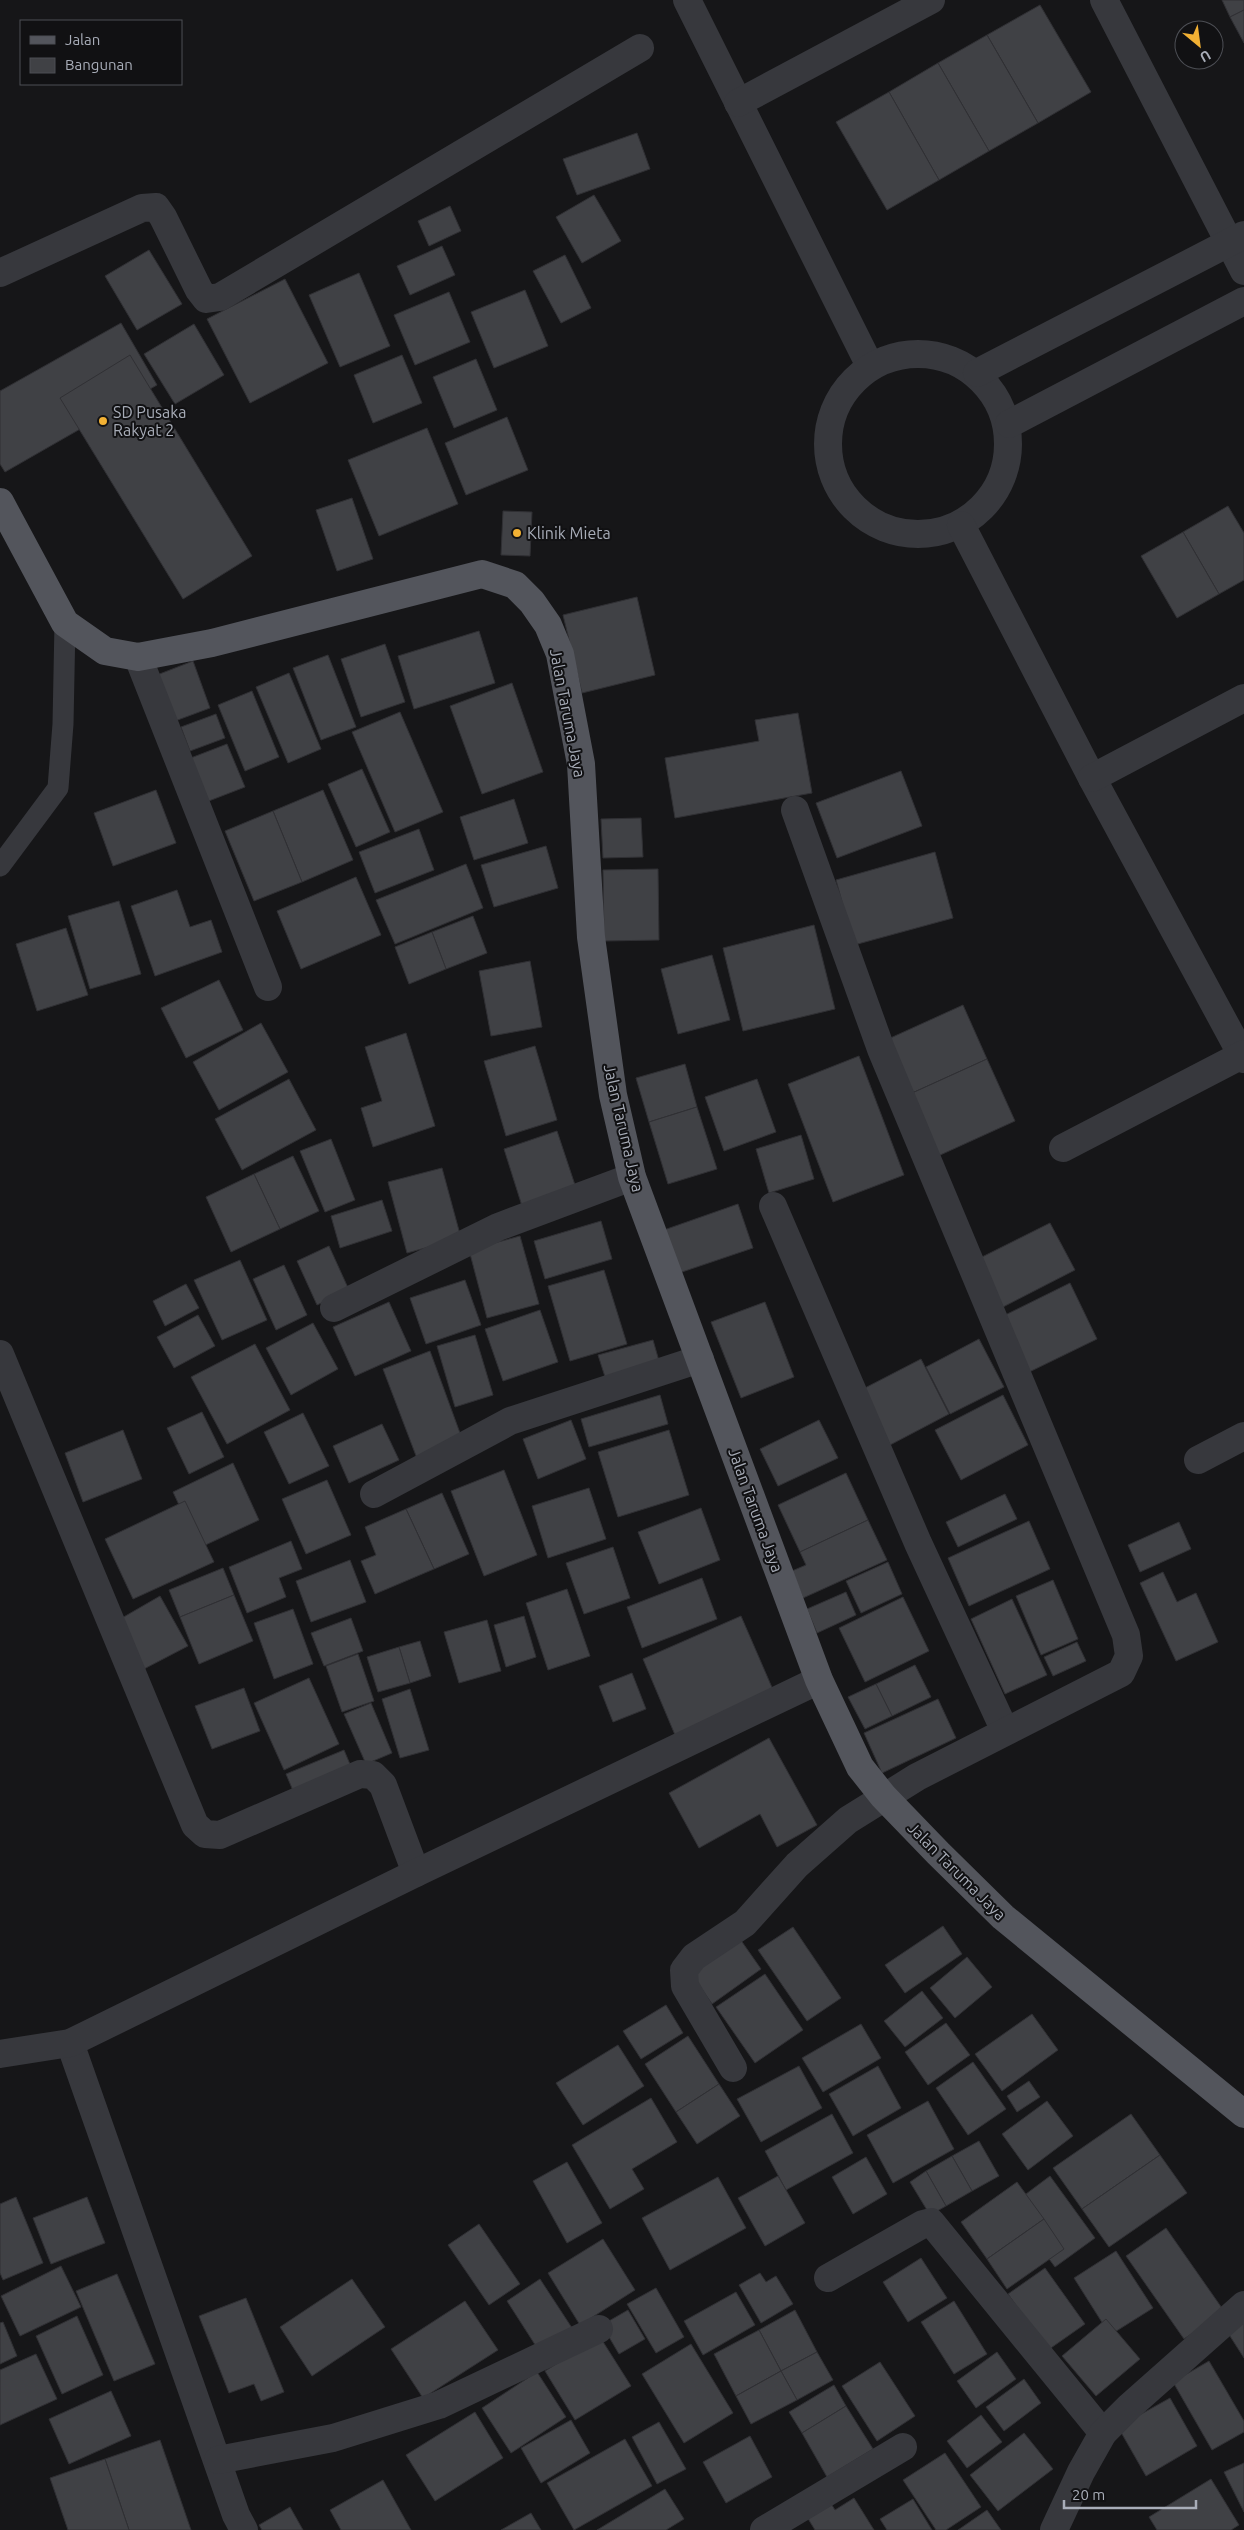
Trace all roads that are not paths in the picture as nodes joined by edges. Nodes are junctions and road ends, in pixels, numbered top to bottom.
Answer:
1 (687, 0) edge
2 (931, 0) edge
3 (1104, 0) edge
4 (640, 48) dead end
5 (738, 103) junction
6 (1237, 238) edge
7 (1244, 271) edge
8 (0, 273) edge
9 (1244, 301) edge
10 (870, 366) junction
11 (977, 373) junction
12 (1009, 424) junction
13 (0, 502) edge
14 (961, 525) junction
15 (65, 623) junction
16 (138, 657) junction
17 (1244, 698) edge
18 (1092, 778) junction
19 (795, 810) dead end
20 (0, 866) edge
21 (268, 987) dead end
22 (1243, 1056) edge
23 (1063, 1148) dead end
24 (632, 1177) junction
25 (772, 1206) dead end
26 (334, 1308) dead end
27 (0, 1354) edge
28 (700, 1359) junction
29 (1244, 1436) edge
30 (1198, 1460) dead end
31 (374, 1494) dead end
32 (819, 1680) junction
33 (1005, 1731) junction
34 (883, 1796) junction
35 (416, 1873) junction
36 (70, 2043) junction
37 (0, 2054) edge
38 (733, 2068) dead end
39 (1244, 2114) edge
40 (828, 2278) dead end
41 (1244, 2304) edge
42 (599, 2329) dead end
43 (1103, 2433) junction
44 (902, 2447) dead end
45 (218, 2460) junction
46 (244, 2530) edge
47 (764, 2530) edge
48 (1054, 2530) edge

1 - 5 street
2 - 5 street
3 - 6 street
4 - 8 street
5 - 10 street
6 - 7 street
6 - 11 street
9 - 12 street
10 - 11 street
10 - 14 street
11 - 12 street
12 - 14 street
13 - 15 main road, Jalan Taruma Jaya
14 - 18 street
15 - 16 main road, Jalan Taruma Jaya
15 - 20 lane
16 - 21 street
16 - 24 main road, Jalan Taruma Jaya
17 - 18 street
18 - 22 street
19 - 33 street
22 - 23 street
24 - 26 street
24 - 28 main road, Jalan Taruma Jaya
25 - 33 street
27 - 35 street
28 - 31 street
28 - 32 main road, Jalan Taruma Jaya
29 - 30 street
32 - 34 main road, Jalan Taruma Jaya
32 - 35 street
33 - 34 street
34 - 38 street
34 - 39 main road, Jalan Taruma Jaya
35 - 36 street
36 - 37 street
36 - 45 street
40 - 43 street
41 - 43 street
42 - 45 street
43 - 48 street
44 - 47 street
45 - 46 street

